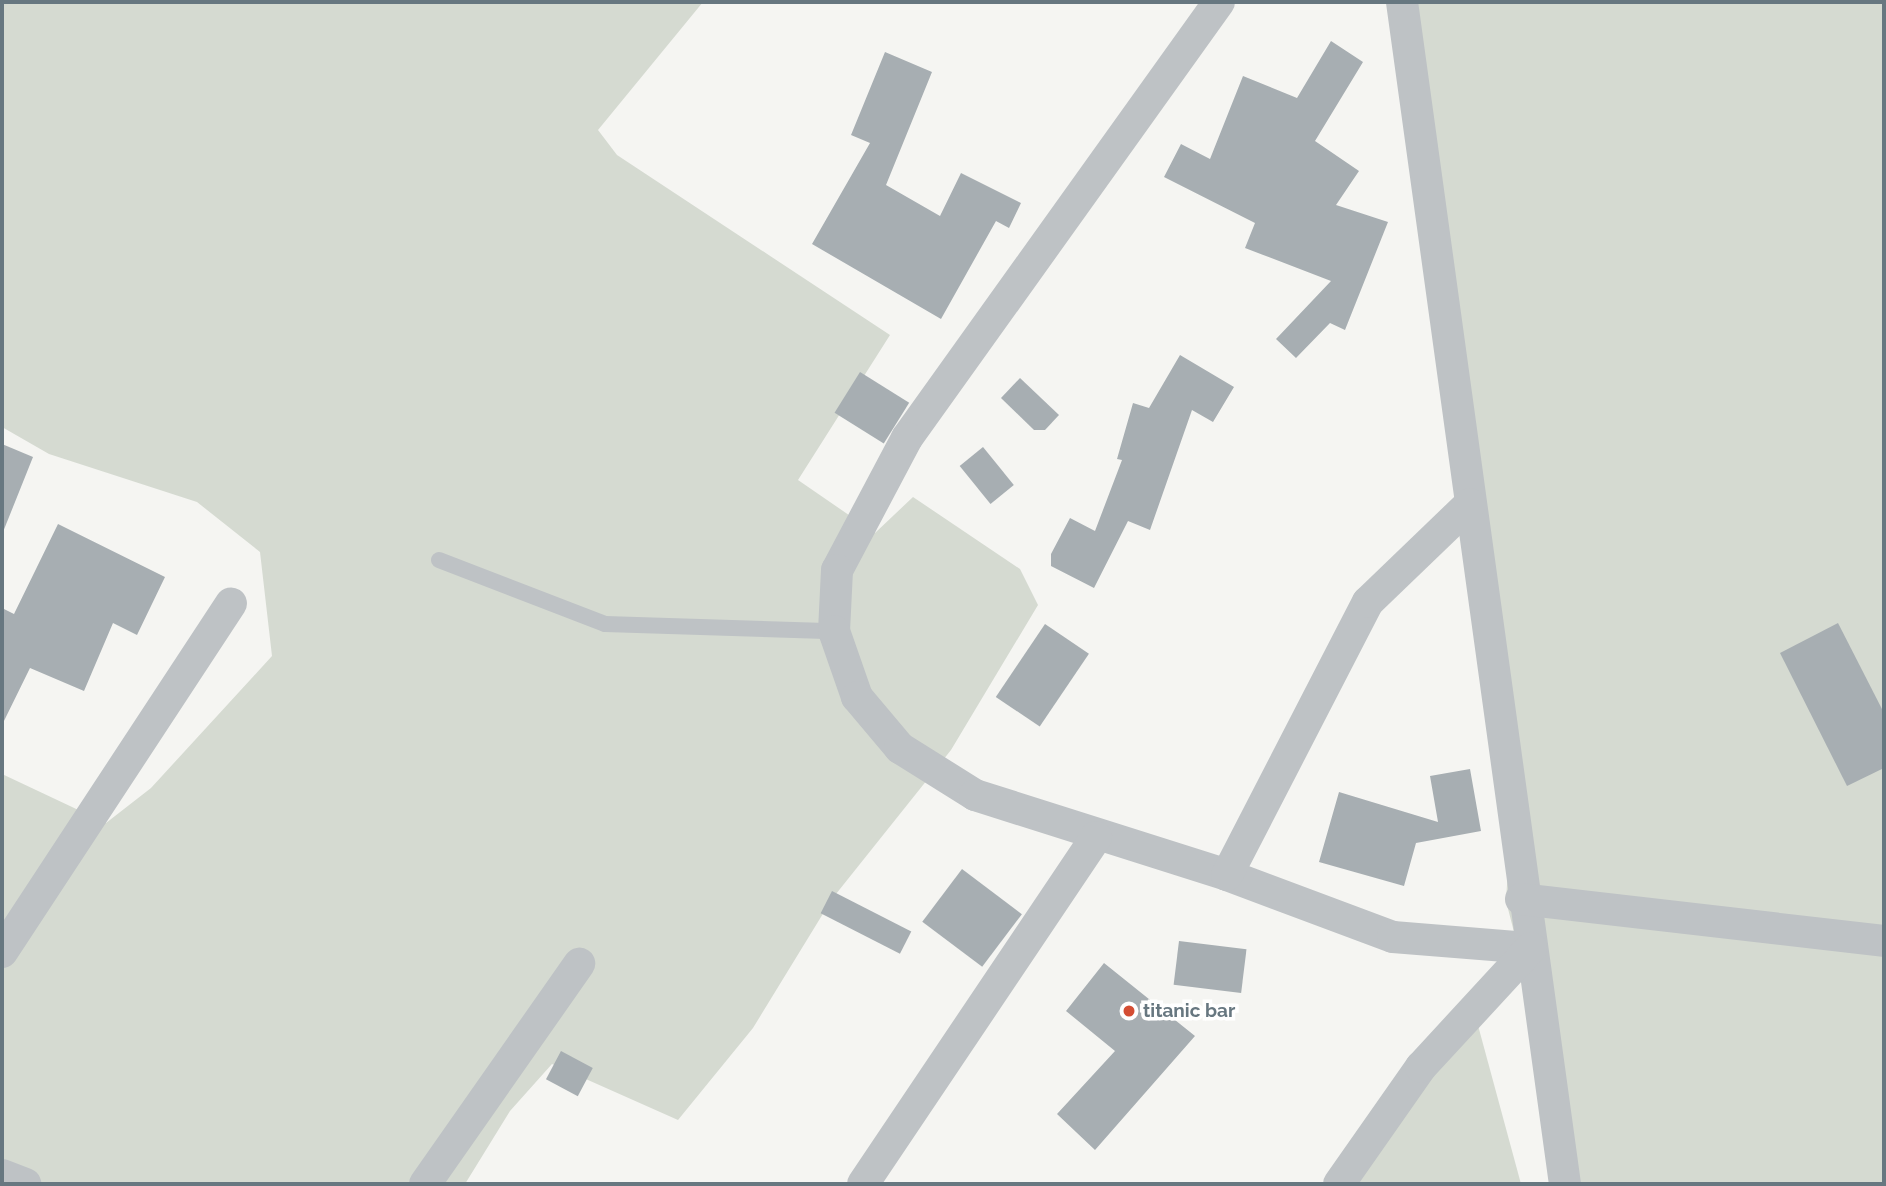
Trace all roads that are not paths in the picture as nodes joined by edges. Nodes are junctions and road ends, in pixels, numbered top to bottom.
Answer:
1 (1219, 2) edge
2 (1402, 2) edge
3 (1470, 504) junction
4 (439, 560) dead end
5 (231, 603) dead end
6 (834, 631) junction
7 (1096, 837) junction
8 (1227, 875) junction
9 (1521, 899) junction
10 (1884, 941) edge
11 (1531, 948) junction
12 (2, 952) edge
13 (579, 964) dead end
14 (2, 1175) edge
15 (25, 1184) edge
16 (425, 1184) edge
17 (863, 1184) edge
18 (1339, 1184) edge
19 (1565, 1184) edge

1 - 6 street
2 - 3 street
3 - 8 street
3 - 9 street
4 - 6 lane
5 - 12 street
6 - 7 street
7 - 8 street
7 - 17 street
8 - 11 street
9 - 10 street
9 - 11 street
11 - 18 street
11 - 19 street
13 - 16 street
14 - 15 street

